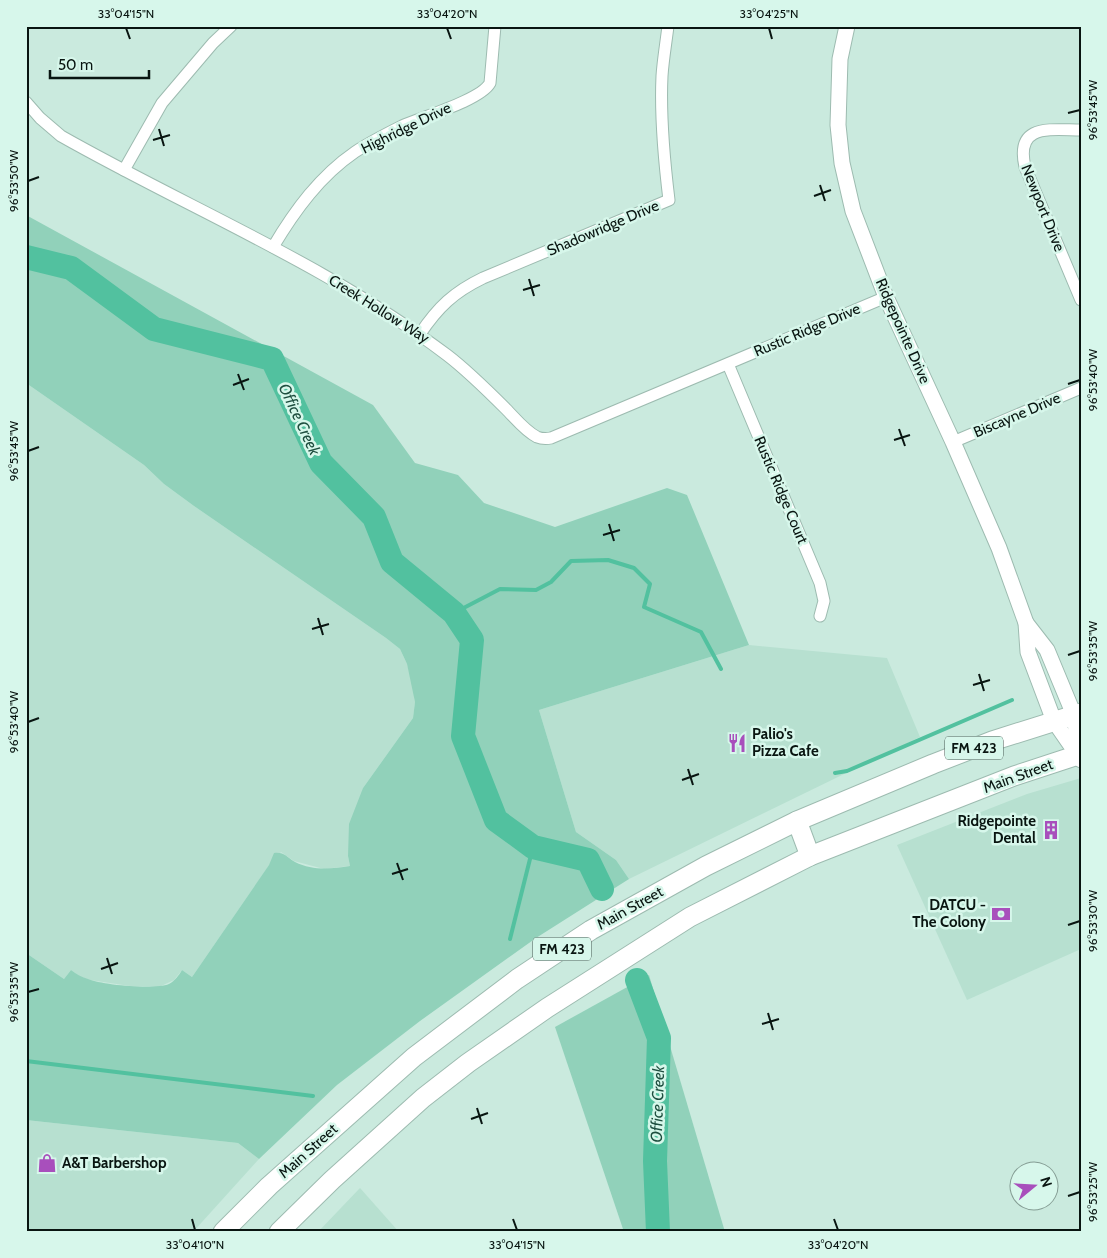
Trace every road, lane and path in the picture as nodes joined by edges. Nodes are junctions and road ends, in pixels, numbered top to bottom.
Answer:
1 (232, 26) edge
2 (495, 26) edge
3 (668, 26) edge
4 (848, 26) edge
5 (26, 102) edge
6 (1081, 130) edge
7 (124, 170) junction
8 (274, 247) junction
9 (886, 297) junction
10 (1081, 300) edge
11 (420, 334) junction
12 (728, 364) junction
13 (1081, 388) edge
14 (953, 442) junction
15 (820, 616) dead end
16 (1026, 623) junction
17 (1077, 714) edge
18 (1054, 721) junction
19 (1080, 756) edge
20 (797, 821) junction
21 (810, 856) junction
22 (223, 1232) edge
23 (279, 1232) edge

1 - 7 street
2 - 8 street, Highridge Drive
3 - 11 street, Shadowridge Drive
4 - 9 street, Ridgepointe Drive
5 - 7 street, Creek Hollow Way
6 - 10 street, Newport Drive
7 - 8 street, Creek Hollow Way
8 - 11 street, Creek Hollow Way
9 - 12 street, Rustic Ridge Drive
9 - 14 street, Ridgepointe Drive
11 - 12 street, Creek Hollow Way
12 - 15 street, Rustic Ridge Court
13 - 14 street, Biscayne Drive
14 - 16 street, Ridgepointe Drive
16 - 17 street, Ridgepointe Drive
16 - 18 street, Ridgepointe Drive
17 - 18 main road, Main Street / FM 423
17 - 19 street, Ridgepointe Drive
18 - 19 street, Ridgepointe Drive
18 - 20 main road, Main Street / FM 423
19 - 21 main road, Main Street / FM 423
20 - 21 main road
20 - 22 main road, Main Street / FM 423
21 - 23 main road, Main Street / FM 423

